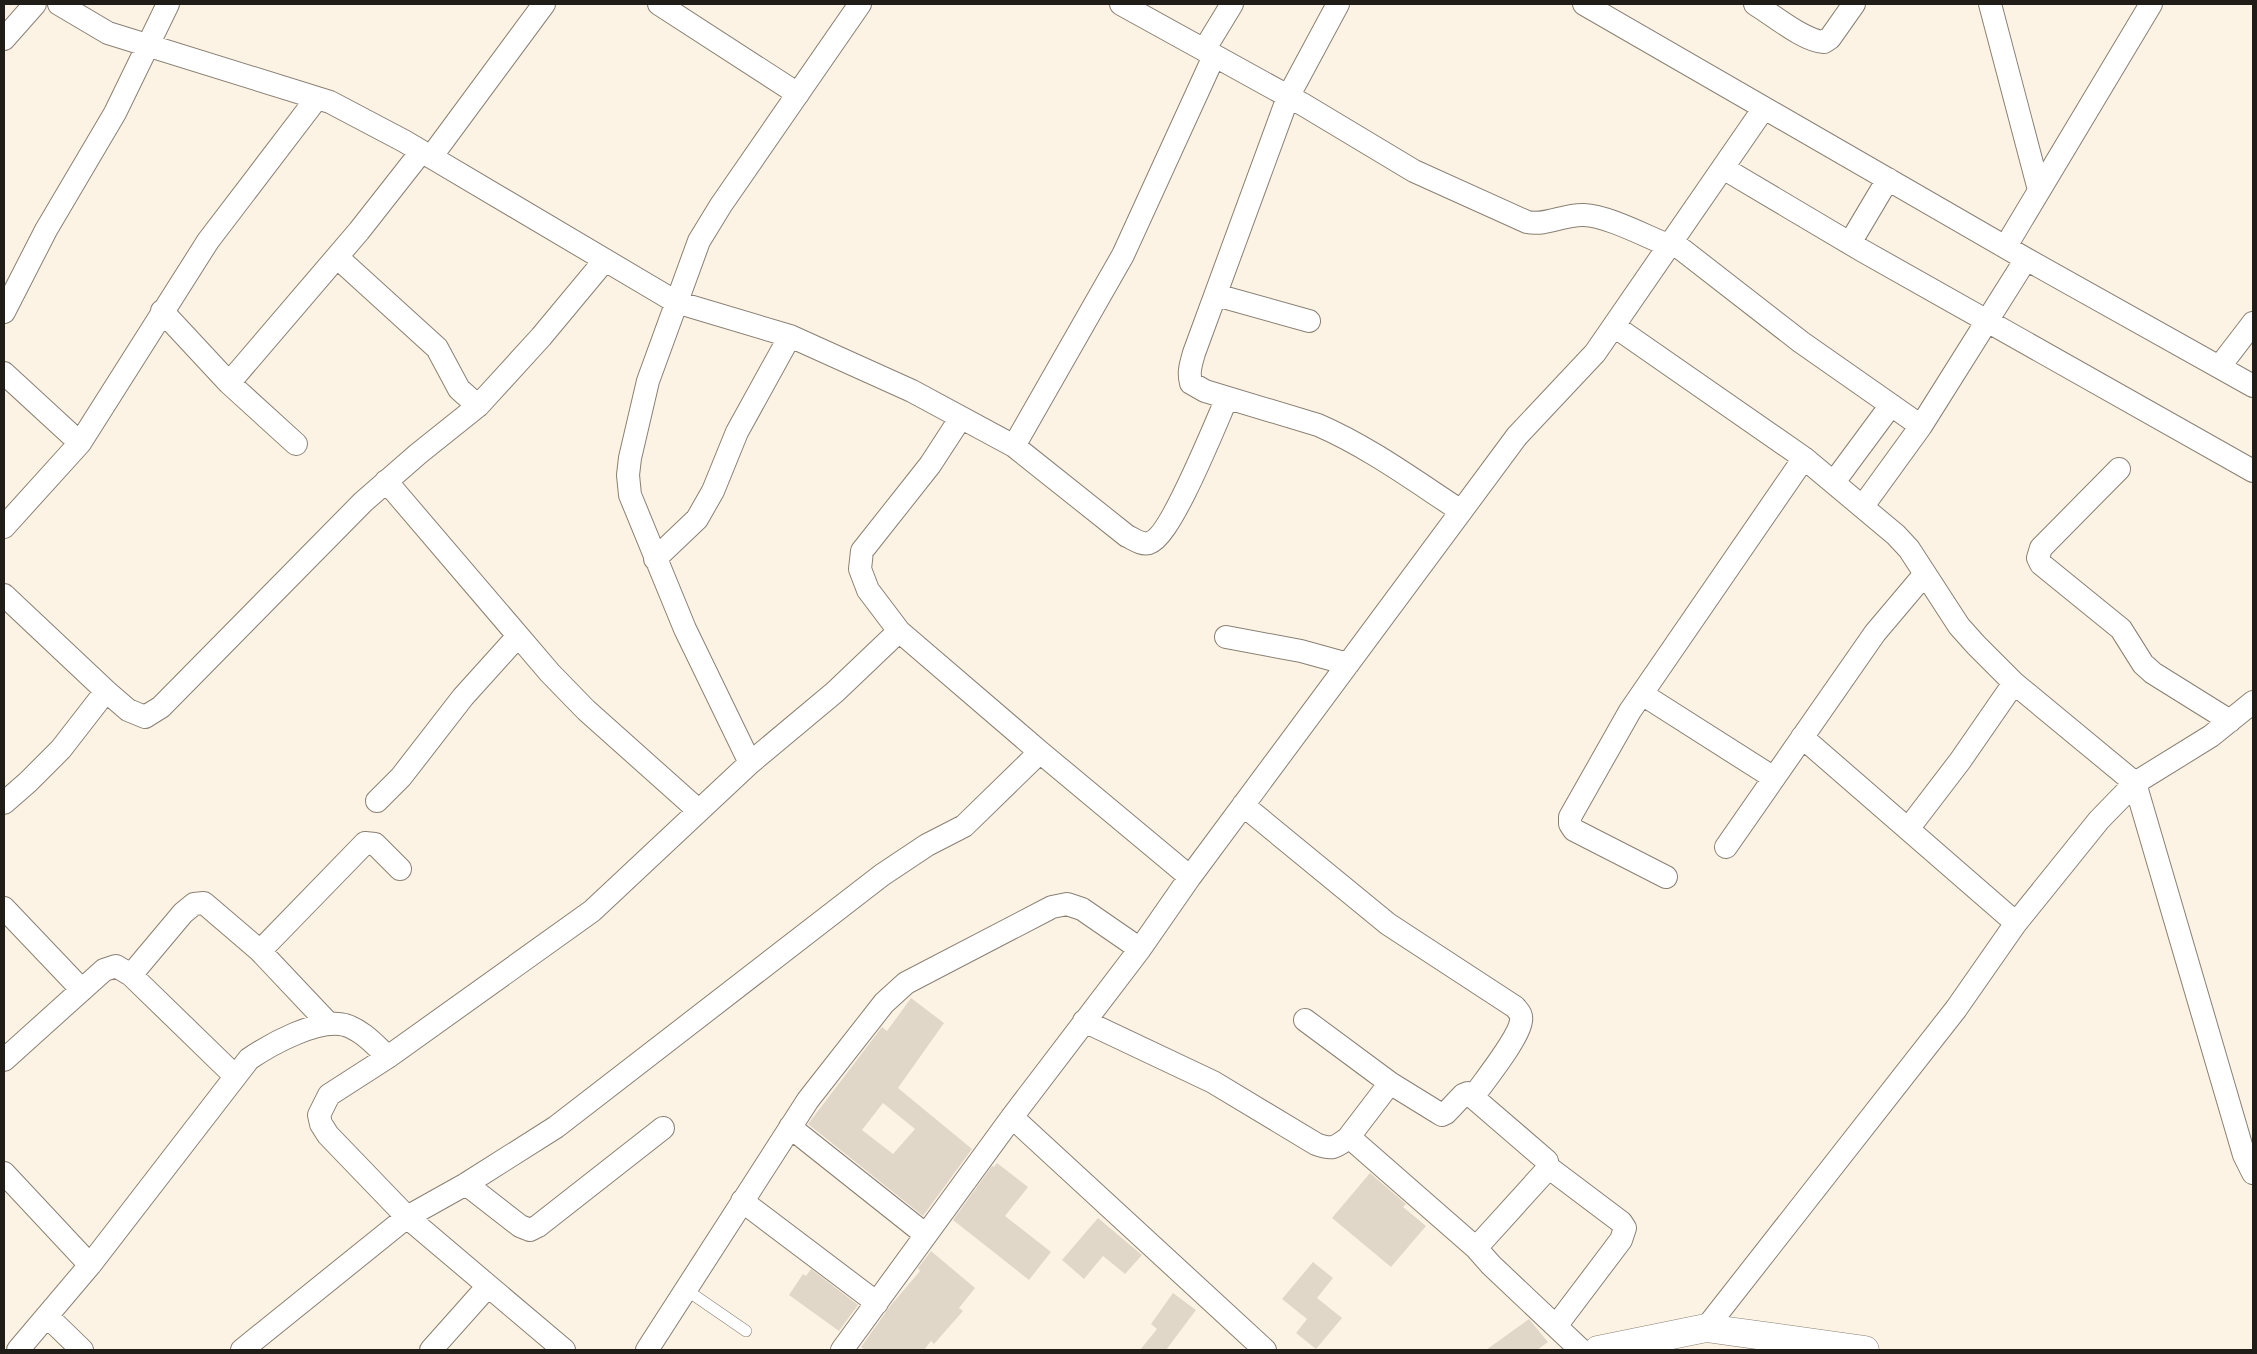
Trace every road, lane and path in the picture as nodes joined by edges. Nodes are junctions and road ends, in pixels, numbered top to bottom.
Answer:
1 (35, 4) edge
2 (59, 4) edge
3 (168, 4) edge
4 (544, 4) edge
5 (659, 4) edge
6 (1121, 4) edge
7 (1232, 4) edge
8 (1338, 4) edge
9 (1584, 4) edge
10 (1755, 4) edge
11 (1854, 4) edge
12 (1990, 4) edge
13 (2151, 4) edge
14 (854, 5) edge
15 (1606, 10) edge
16 (4, 39) edge
17 (146, 46) junction
18 (1209, 53) junction
19 (798, 94) junction
20 (1288, 97) junction
21 (317, 98) junction
22 (1764, 108) junction
23 (426, 155) junction
24 (1722, 168) junction
25 (1888, 178) junction
26 (2040, 190) junction
27 (1670, 243) junction
28 (1850, 243) junction
29 (2006, 246) junction
30 (337, 257) junction
31 (2026, 259) junction
32 (605, 260) junction
33 (1216, 295) junction
34 (676, 302) junction
35 (162, 311) junction
36 (4, 312) edge
37 (1988, 320) junction
38 (1310, 321) dead end
39 (2253, 323) edge
40 (1614, 326) junction
41 (790, 336) junction
42 (2220, 366) junction
43 (4, 373) edge
44 (229, 382) junction
45 (2253, 386) edge
46 (1227, 398) junction
47 (1891, 405) junction
48 (478, 406) junction
49 (960, 419) junction
50 (1921, 426) junction
51 (80, 443) junction
52 (296, 444) dead end
53 (1014, 446) junction
54 (1804, 458) junction
55 (2119, 469) dead end
56 (2253, 471) edge
57 (386, 481) junction
58 (1834, 482) junction
59 (1863, 506) junction
60 (1461, 511) junction
61 (4, 526) edge
62 (656, 559) junction
63 (1924, 575) junction
64 (4, 595) edge
65 (899, 631) junction
66 (518, 636) junction
67 (1226, 636) dead end
68 (1348, 664) junction
69 (2014, 683) junction
70 (106, 691) junction
71 (1642, 694) junction
72 (2245, 713) edge
73 (1802, 737) junction
74 (1040, 752) junction
75 (750, 763) junction
76 (1774, 778) junction
77 (2134, 783) junction
78 (377, 801) dead end
79 (4, 803) edge
80 (1243, 805) junction
81 (698, 810) junction
82 (1908, 829) junction
83 (1726, 847) dead end
84 (400, 869) dead end
85 (1190, 876) junction
86 (1666, 877) dead end
87 (4, 908) edge
88 (2016, 924) junction
89 (1140, 949) junction
90 (260, 950) junction
91 (131, 975) junction
92 (82, 990) junction
93 (1305, 1020) dead end
94 (1084, 1021) junction
95 (328, 1023) junction
96 (388, 1057) junction
97 (4, 1060) edge
98 (236, 1076) junction
99 (1390, 1082) junction
100 (1473, 1097) junction
101 (1012, 1117) junction
102 (790, 1127) junction
103 (663, 1128) dead end
104 (1348, 1138) junction
105 (1548, 1167) junction
106 (4, 1173) edge
107 (2253, 1173) edge
108 (466, 1184) junction
109 (742, 1201) junction
110 (407, 1216) junction
111 (926, 1235) junction
112 (1476, 1248) junction
113 (90, 1265) junction
114 (488, 1286) junction
115 (686, 1289) junction
116 (877, 1303) junction
117 (47, 1316) junction
118 (1556, 1326) junction
119 (1706, 1328) junction
120 (746, 1331) dead end
121 (560, 1349) edge
122 (18, 1350) edge
123 (82, 1350) edge
124 (242, 1350) edge
125 (431, 1350) edge
126 (647, 1350) edge
127 (842, 1350) edge
128 (1265, 1350) edge
129 (1581, 1350) edge
130 (1598, 1350) edge
131 (1864, 1350) edge

1 - 16 street
2 - 17 street
3 - 17 street
4 - 23 street
5 - 19 street
6 - 18 street
7 - 18 street
8 - 20 street
9 - 15 street
10 - 11 street
12 - 26 street
13 - 26 street
14 - 19 street
15 - 22 street
17 - 21 street
17 - 36 street
18 - 20 street
18 - 53 street
19 - 34 street
20 - 27 street
20 - 33 street
21 - 23 street
21 - 35 street
22 - 24 street
22 - 25 street
23 - 30 street
23 - 32 street
24 - 27 street
24 - 28 street
25 - 28 street
25 - 29 street
26 - 29 street
27 - 40 street
27 - 47 street
28 - 37 street
29 - 31 street
30 - 44 street
30 - 48 street
31 - 37 street
31 - 42 street
32 - 34 street
32 - 48 street
33 - 38 street
33 - 46 street
34 - 41 street
34 - 62 street
35 - 44 street
35 - 51 street
37 - 50 street
37 - 56 street
39 - 42 street
40 - 54 street
40 - 60 street
41 - 49 street
41 - 62 street
42 - 45 street
43 - 51 street
44 - 52 street
46 - 53 street
46 - 60 street
47 - 50 street
47 - 58 street
48 - 57 street
49 - 53 street
49 - 65 street
50 - 59 street
51 - 61 street
54 - 58 street
54 - 71 street
55 - 72 street
57 - 66 street
57 - 70 street
58 - 59 street
59 - 63 street
60 - 68 street
62 - 75 street
63 - 69 street
63 - 73 street
64 - 70 street
65 - 74 street
65 - 75 street
66 - 78 street
66 - 81 street
67 - 68 street
68 - 80 street
69 - 77 street
69 - 82 street
70 - 79 street
71 - 76 street
71 - 86 street
72 - 77 street
73 - 76 street
73 - 82 street
74 - 85 street
74 - 108 street
75 - 81 street
76 - 83 street
77 - 88 street
77 - 107 street
80 - 85 street
80 - 100 street
81 - 96 street
82 - 88 street
84 - 90 street
85 - 89 street
87 - 92 street
88 - 119 street
89 - 94 street
89 - 102 street
90 - 91 street
90 - 95 street
91 - 92 street
91 - 98 street
92 - 97 street
93 - 99 street
94 - 101 street
94 - 104 street
95 - 96 street
95 - 98 street
96 - 110 street
98 - 113 street
99 - 100 street
99 - 104 street
100 - 105 street
101 - 111 street
101 - 128 street
102 - 109 street
102 - 111 street
103 - 108 street
104 - 112 street
105 - 112 street
105 - 118 street
106 - 113 street
108 - 110 street
109 - 115 street
109 - 116 street
110 - 114 street
110 - 124 street
111 - 116 street
112 - 118 street
113 - 117 street
114 - 121 street
114 - 125 street
115 - 120 lane
115 - 126 street
116 - 127 street
117 - 122 street
117 - 123 street
118 - 129 street
119 - 130 street
119 - 131 street

